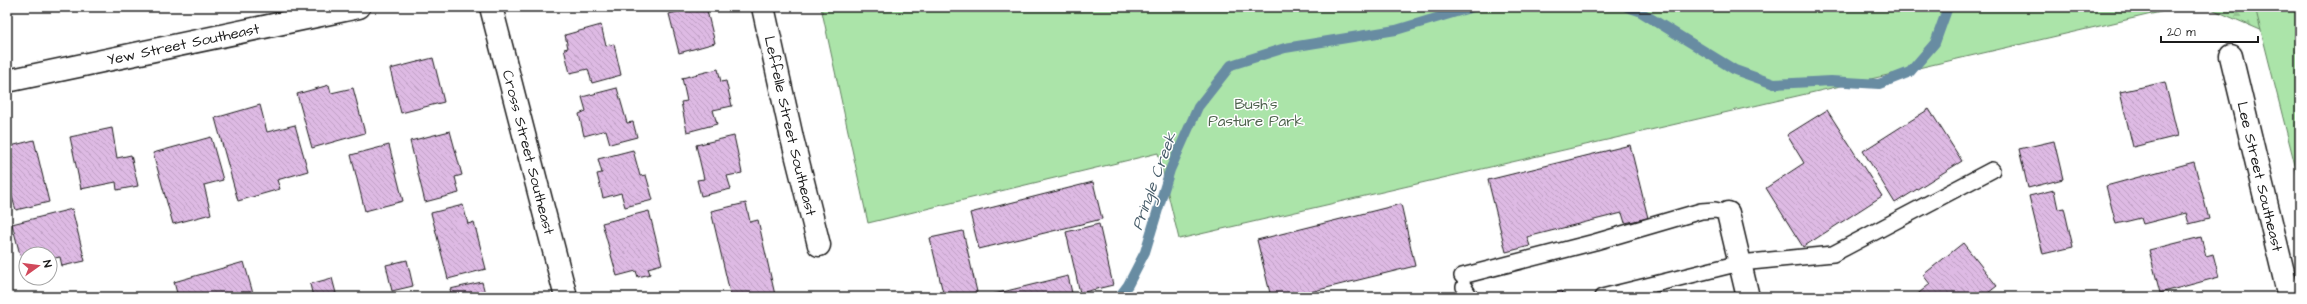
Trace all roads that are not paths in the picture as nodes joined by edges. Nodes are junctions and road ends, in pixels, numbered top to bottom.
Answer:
1 (359, 7) edge
2 (491, 7) edge
3 (764, 7) edge
4 (2231, 56) dead end
5 (7, 81) edge
6 (1992, 170) dead end
7 (1728, 213) joint
8 (819, 245) dead end
9 (1740, 263) junction
10 (1465, 287) edge
11 (566, 297) edge
12 (1602, 297) edge
13 (1748, 297) edge
14 (2289, 297) edge

1 - 5 street, Yew Street Southeast
2 - 11 street, Cross Street Southeast
3 - 8 street, Leffelle Street Southeast
4 - 14 street, Lee Street Southeast
6 - 9 lane
7 - 9 street
7 - 10 lane
9 - 12 lane
9 - 13 street

